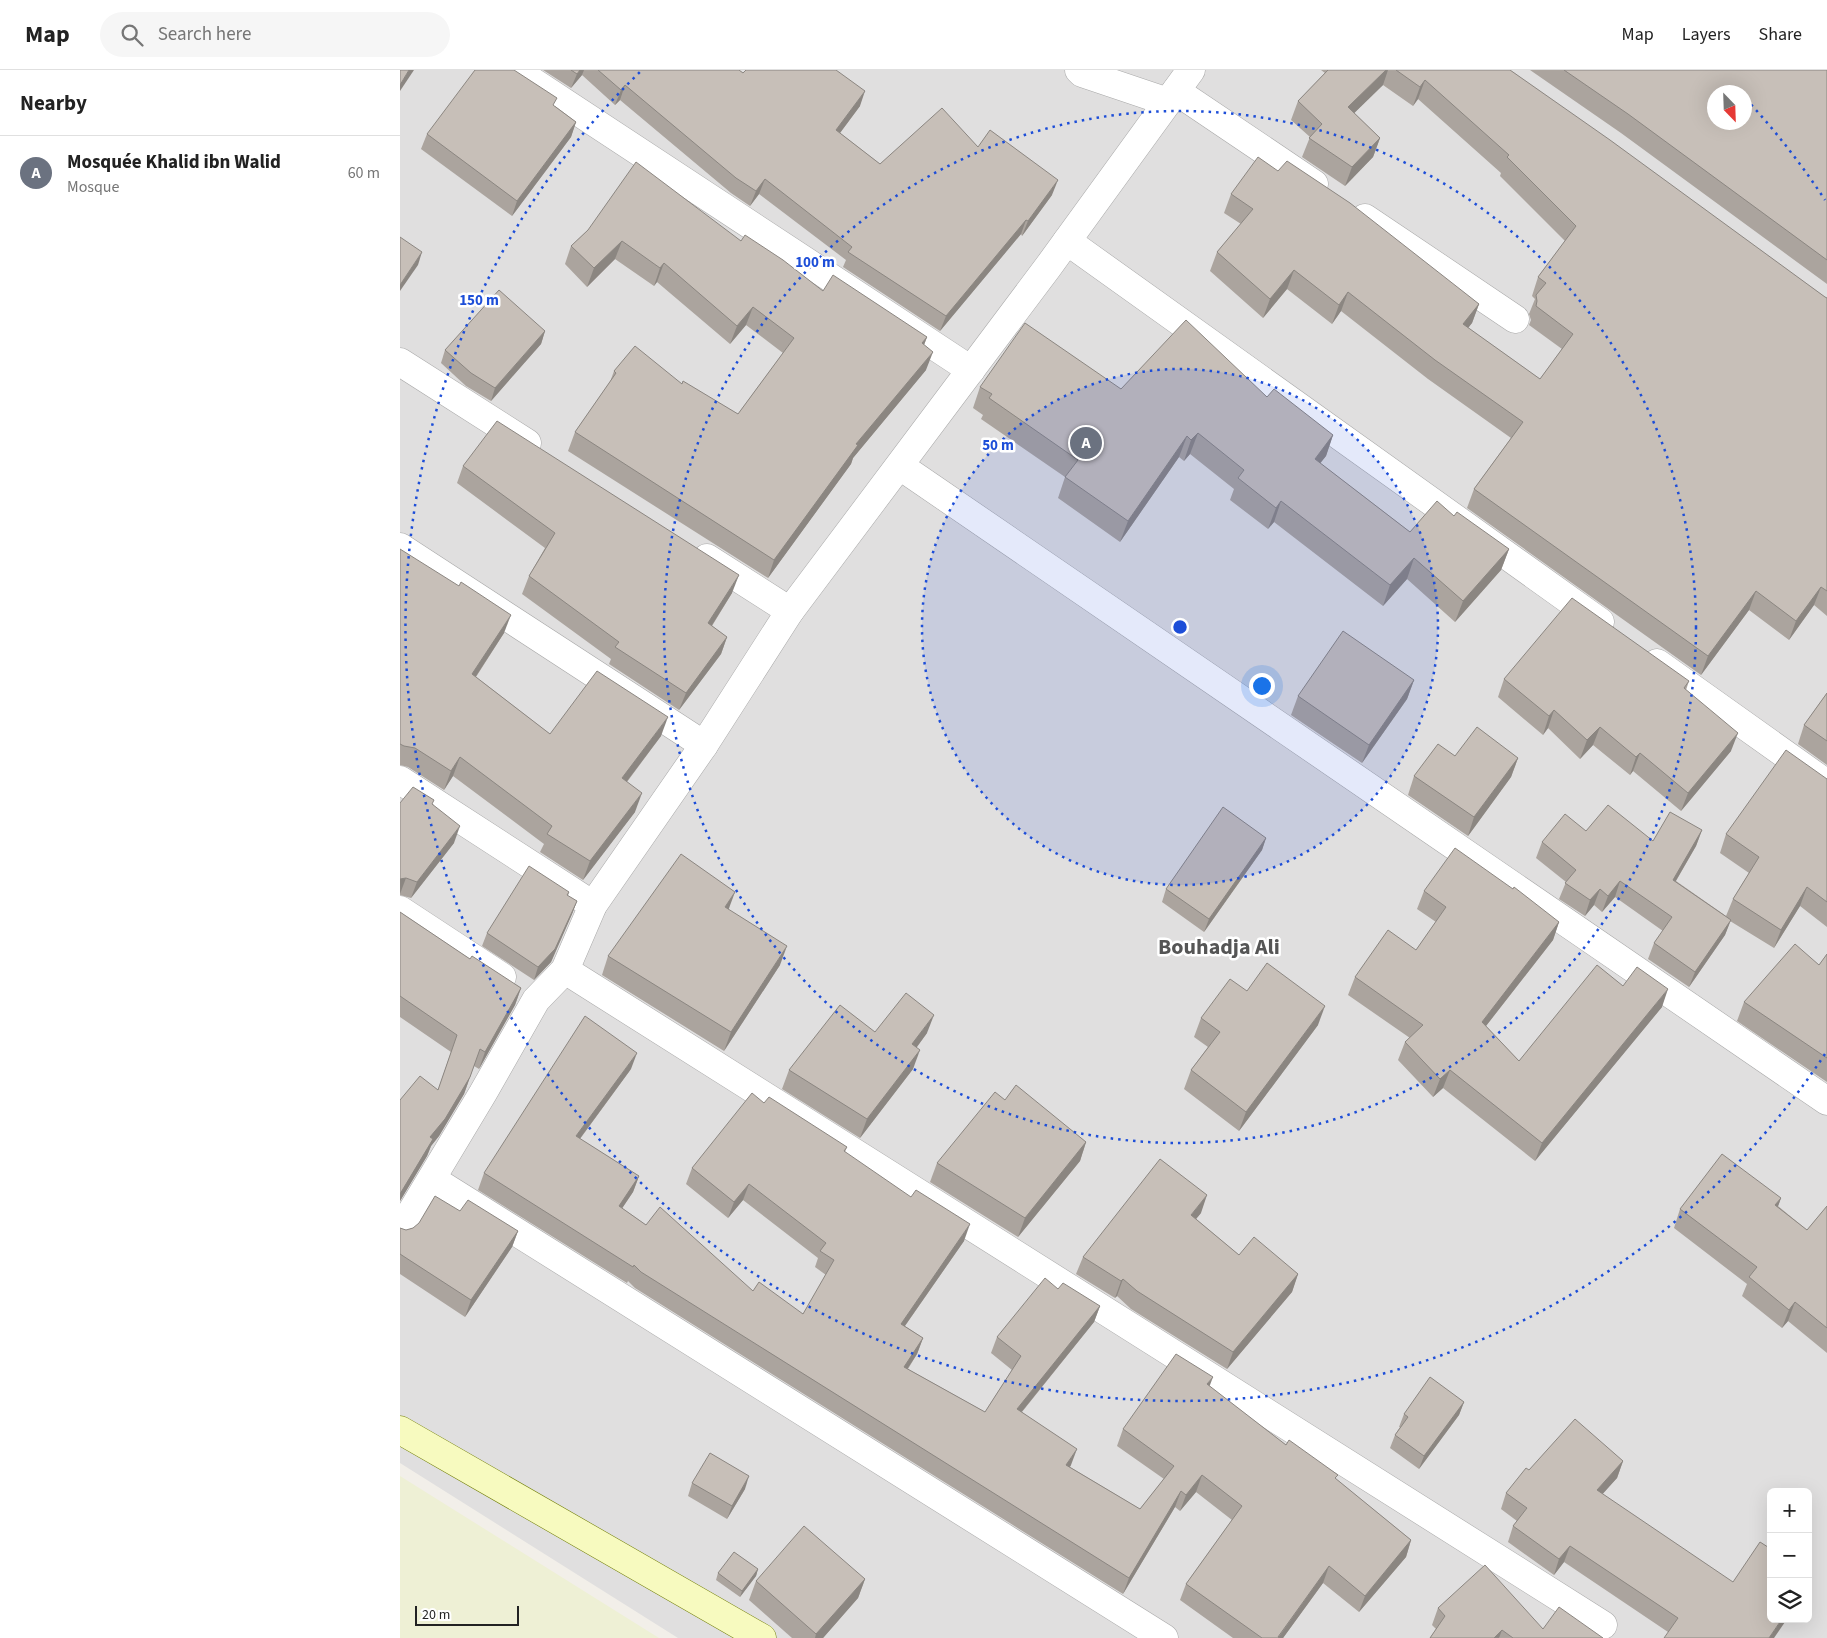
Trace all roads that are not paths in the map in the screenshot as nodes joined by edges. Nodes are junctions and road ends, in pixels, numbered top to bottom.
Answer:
1 (515, 70) edge
2 (1079, 70) edge
3 (1179, 87) edge
4 (1067, 241) junction
5 (1515, 319) dead end
6 (400, 362) edge
7 (970, 370) junction
8 (550, 458) edge
9 (900, 466) junction
10 (682, 542) edge
11 (400, 548) edge
12 (790, 612) junction
13 (1617, 634) edge
14 (1641, 651) edge
15 (704, 744) junction
16 (400, 780) edge
17 (1827, 784) edge
18 (594, 905) junction
19 (400, 910) edge
20 (565, 970) junction
21 (536, 1000) junction
22 (1827, 1101) edge
23 (432, 1178) junction
24 (400, 1230) edge
25 (400, 1430) edge
26 (1603, 1625) dead end
27 (762, 1638) edge
28 (1164, 1638) edge

1 - 7 street
2 - 3 street
3 - 4 street
3 - 5 street
4 - 7 street
4 - 13 street
6 - 8 street
7 - 9 street
9 - 12 street
9 - 22 street
10 - 12 street
11 - 15 street
12 - 15 street
14 - 17 street
15 - 18 street
16 - 18 street
18 - 20 street
19 - 21 street
20 - 21 street
20 - 26 street
21 - 23 street
23 - 24 street
23 - 28 street
25 - 27 street

